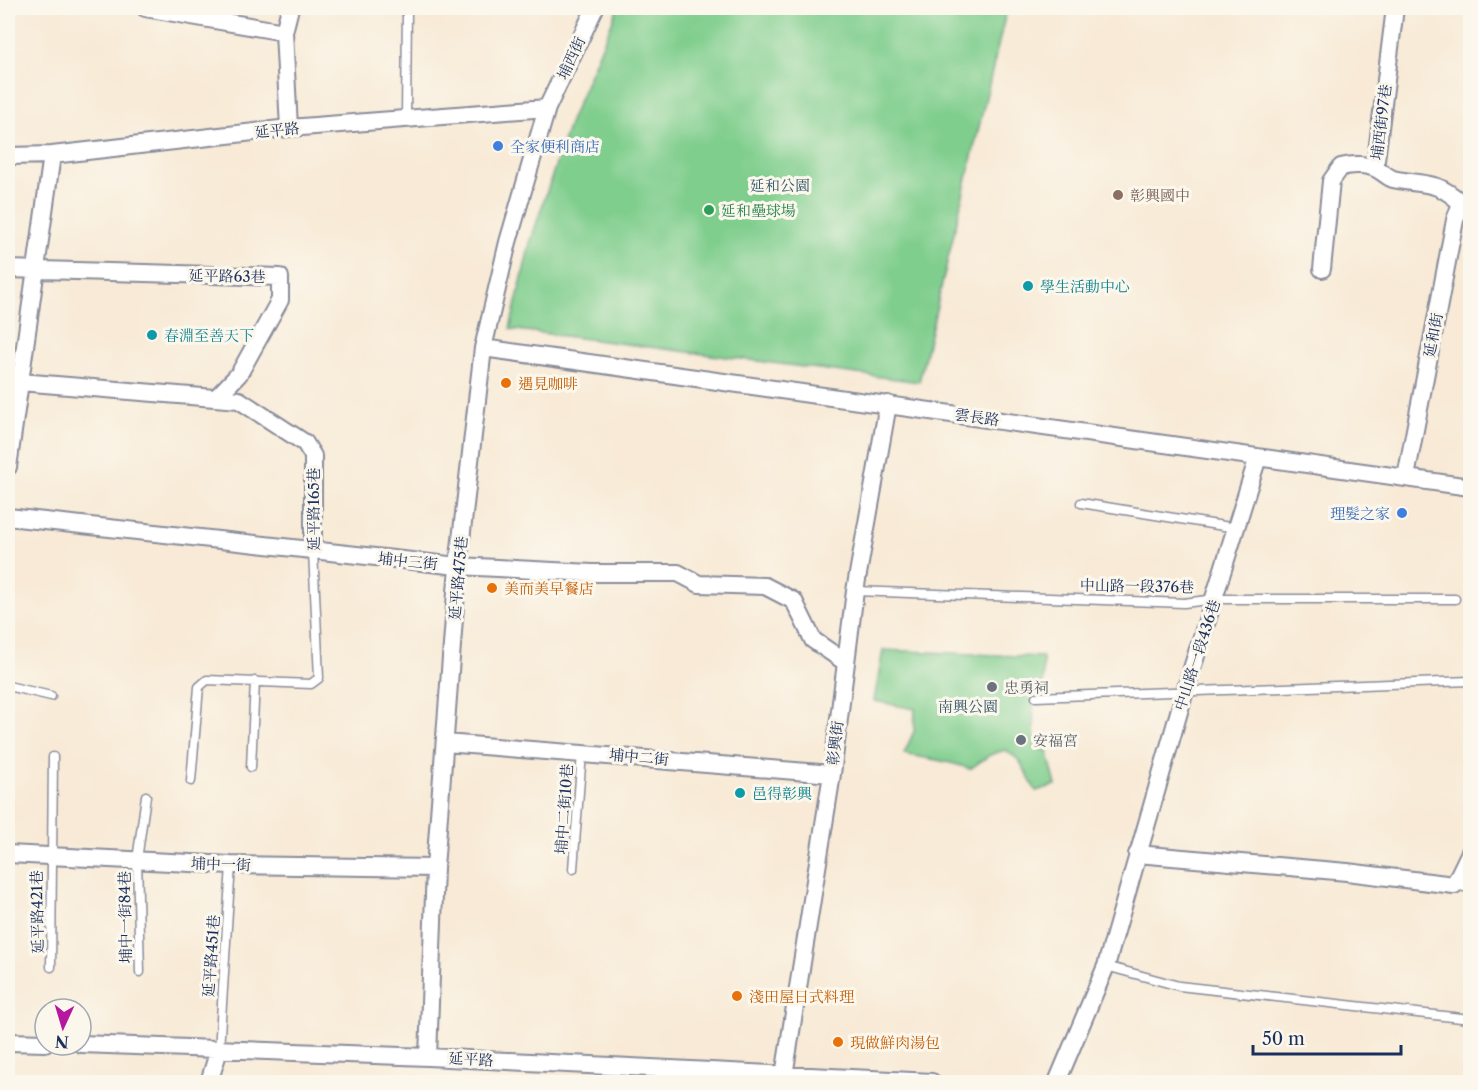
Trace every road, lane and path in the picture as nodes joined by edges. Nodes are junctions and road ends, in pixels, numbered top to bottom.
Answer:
1 (145, 8) edge
2 (290, 8) edge
3 (407, 8) edge
4 (595, 8) edge
5 (1395, 8) edge
6 (188, 11) edge
7 (284, 32) junction
8 (547, 108) junction
9 (406, 119) junction
10 (289, 128) junction
11 (52, 154) junction
12 (8, 156) edge
13 (1375, 168) junction
14 (1466, 202) edge
15 (8, 269) edge
16 (1322, 269) dead end
17 (35, 271) junction
18 (483, 348) junction
19 (13, 382) edge
20 (217, 397) junction
21 (888, 404) junction
22 (1258, 457) junction
23 (8, 467) edge
24 (1406, 477) junction
25 (1470, 487) edge
26 (1081, 503) dead end
27 (8, 517) edge
28 (1236, 528) junction
29 (313, 551) junction
30 (458, 566) junction
31 (855, 591) junction
32 (1215, 599) junction
33 (1455, 599) dead end
34 (845, 662) junction
35 (255, 681) junction
36 (1470, 681) edge
37 (8, 686) edge
38 (1185, 691) junction
39 (51, 696) dead end
40 (1036, 697) dead end
41 (445, 743) junction
42 (582, 752) junction
43 (53, 758) dead end
44 (251, 767) dead end
45 (832, 774) junction
46 (191, 781) dead end
47 (146, 796) dead end
48 (1470, 852) edge
49 (8, 854) edge
50 (1137, 854) junction
51 (50, 856) junction
52 (137, 860) junction
53 (231, 865) junction
54 (435, 868) junction
55 (573, 869) dead end
56 (1462, 887) edge
57 (1106, 966) junction
58 (51, 967) dead end
59 (140, 972) dead end
60 (1470, 1018) edge
61 (8, 1042) edge
62 (33, 1043) edge
63 (93, 1045) edge
64 (219, 1050) junction
65 (428, 1057) junction
66 (783, 1080) edge
67 (209, 1083) edge
68 (932, 1083) edge
69 (1057, 1083) edge

1 - 6 street
2 - 7 street
3 - 9 lane
4 - 8 street, 埔西街
5 - 13 street, 埔西街97巷
6 - 7 street
7 - 10 street
8 - 9 street, 延平路
8 - 18 street, 延平路475巷
9 - 10 street, 延平路
10 - 11 street, 延平路
11 - 12 street, 延平路
11 - 17 street
13 - 14 street
13 - 16 street, 埔西街97巷
14 - 24 street, 延和街
15 - 17 street
17 - 19 street
17 - 20 street, 延平路63巷
18 - 21 street, 雲長路
18 - 30 street, 延平路475巷
19 - 20 street, 延平路165巷
19 - 23 street
20 - 29 street, 延平路165巷
21 - 22 street, 雲長路
21 - 31 street, 彰興街
22 - 24 street, 雲長路
22 - 28 street, 中山路一段436巷
24 - 25 street, 雲長路
26 - 28 lane
27 - 29 street, 埔中三街
28 - 32 street, 中山路一段436巷
29 - 30 street, 埔中三街
29 - 35 lane, 延平路165巷
30 - 34 street, 埔中三街
30 - 41 street, 延平路475巷
31 - 32 lane, 中山路一段376巷
31 - 34 street, 彰興街
32 - 33 lane, 中山路一段376巷
32 - 38 street, 中山路一段436巷
34 - 45 street, 彰興街
35 - 44 lane
35 - 46 lane, 延平路165巷
36 - 38 lane
37 - 39 lane
38 - 40 lane
38 - 50 street, 中山路一段436巷
41 - 42 street, 埔中二街
41 - 54 street, 延平路475巷
42 - 45 street, 埔中二街
42 - 55 lane, 埔中二街10巷
43 - 51 lane, 延平路421巷
45 - 66 street, 彰興街
47 - 52 lane, 埔中一街84巷
48 - 56 street
49 - 51 street, 埔中一街
50 - 56 street
50 - 57 street, 中山路一段436巷
51 - 52 street, 埔中一街
51 - 58 lane, 延平路421巷
52 - 53 street, 埔中一街
52 - 59 lane, 埔中一街84巷
53 - 54 street, 埔中一街
53 - 64 lane, 延平路451巷
54 - 65 street, 延平路475巷
57 - 60 lane
57 - 69 street, 中山路一段436巷
61 - 62 street
63 - 64 street, 延平路
64 - 65 street, 延平路
64 - 67 street
65 - 66 street, 延平路
66 - 68 street, 延平路

